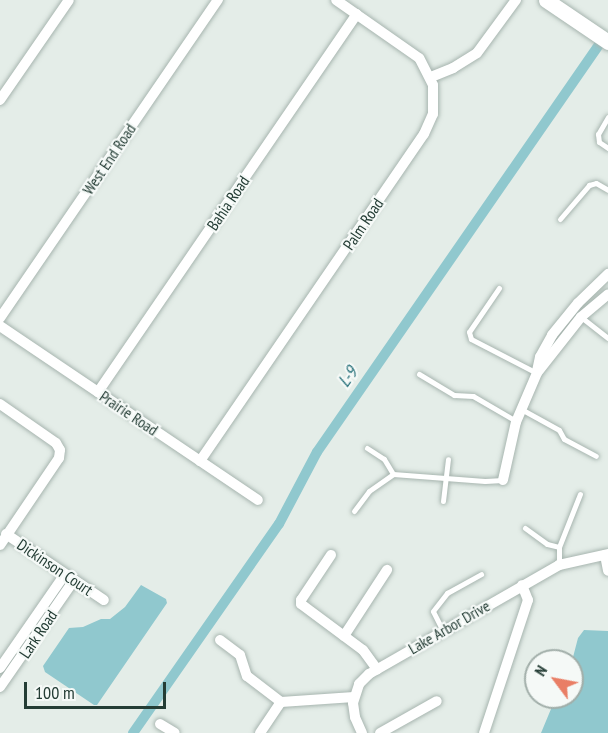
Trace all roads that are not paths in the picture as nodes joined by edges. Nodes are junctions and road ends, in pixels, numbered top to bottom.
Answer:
1 (69, 0) edge
2 (218, 0) edge
3 (336, 0) edge
4 (516, 0) edge
5 (546, 0) edge
6 (357, 14) junction
7 (608, 42) edge
8 (431, 77) junction
9 (0, 100) edge
10 (608, 117) edge
11 (608, 148) edge
12 (608, 189) edge
13 (560, 219) dead end
14 (608, 274) edge
15 (499, 288) dead end
16 (608, 294) edge
17 (581, 317) junction
18 (0, 318) edge
19 (0, 326) edge
20 (608, 338) edge
21 (537, 373) junction
22 (419, 374) dead end
23 (98, 392) junction
24 (0, 404) edge
25 (521, 410) junction
26 (516, 421) junction
27 (367, 448) dead end
28 (596, 456) dead end
29 (448, 459) dead end
30 (200, 461) junction
31 (393, 474) junction
32 (446, 478) junction
33 (503, 480) joint
34 (580, 494) dead end
35 (258, 500) dead end
36 (443, 501) dead end
37 (354, 511) dead end
38 (525, 528) dead end
39 (6, 534) junction
40 (0, 545) edge
41 (559, 547) junction
42 (607, 554) edge
43 (331, 555) dead end
44 (559, 565) junction
45 (387, 570) dead end
46 (608, 571) edge
47 (481, 574) dead end
48 (70, 577) junction
49 (522, 585) junction
50 (104, 600) dead end
51 (41, 608) junction
52 (50, 616) junction
53 (443, 631) junction
54 (344, 636) junction
55 (220, 640) dead end
56 (0, 668) edge
57 (377, 669) junction
58 (0, 687) edge
59 (354, 697) junction
60 (437, 701) dead end
61 (280, 702) junction
62 (160, 724) dead end
63 (175, 733) edge
64 (260, 733) edge
65 (362, 733) edge
66 (380, 733) edge
67 (484, 733) edge

1 - 9 street
2 - 18 street, West End Road
3 - 6 street
4 - 8 street
5 - 7 street
6 - 8 street
6 - 23 street, Bahia Road
8 - 30 street, Palm Road
10 - 11 lane
12 - 13 lane
14 - 21 street
15 - 21 lane
16 - 17 street
17 - 20 lane
17 - 21 street
19 - 23 street, Prairie Road
21 - 25 street
22 - 26 lane
23 - 30 street, Prairie Road
24 - 39 street
25 - 26 street
25 - 28 lane
26 - 33 street
27 - 31 lane
29 - 32 lane
30 - 35 street, Prairie Road
31 - 32 lane
31 - 37 lane
32 - 33 lane
32 - 36 lane
34 - 41 lane
38 - 41 lane
39 - 40 street
39 - 48 street, Dickinson Court
41 - 44 lane
42 - 44 street, Lake Arbor Drive
42 - 46 street
43 - 54 street
44 - 49 street, Lake Arbor Drive
45 - 54 street
47 - 53 lane
48 - 50 street, Dickinson Court
48 - 51 street, Lark Road
48 - 52 street, Lark Road
49 - 53 street, Lake Arbor Drive
49 - 67 street
51 - 52 lane
51 - 56 street, Lark Road
52 - 58 street, Lark Road
53 - 57 street, Lake Arbor Drive
54 - 57 street
55 - 61 street
57 - 59 street, Lake Arbor Drive
59 - 61 street
59 - 65 street
60 - 66 street
61 - 64 street
62 - 63 street

